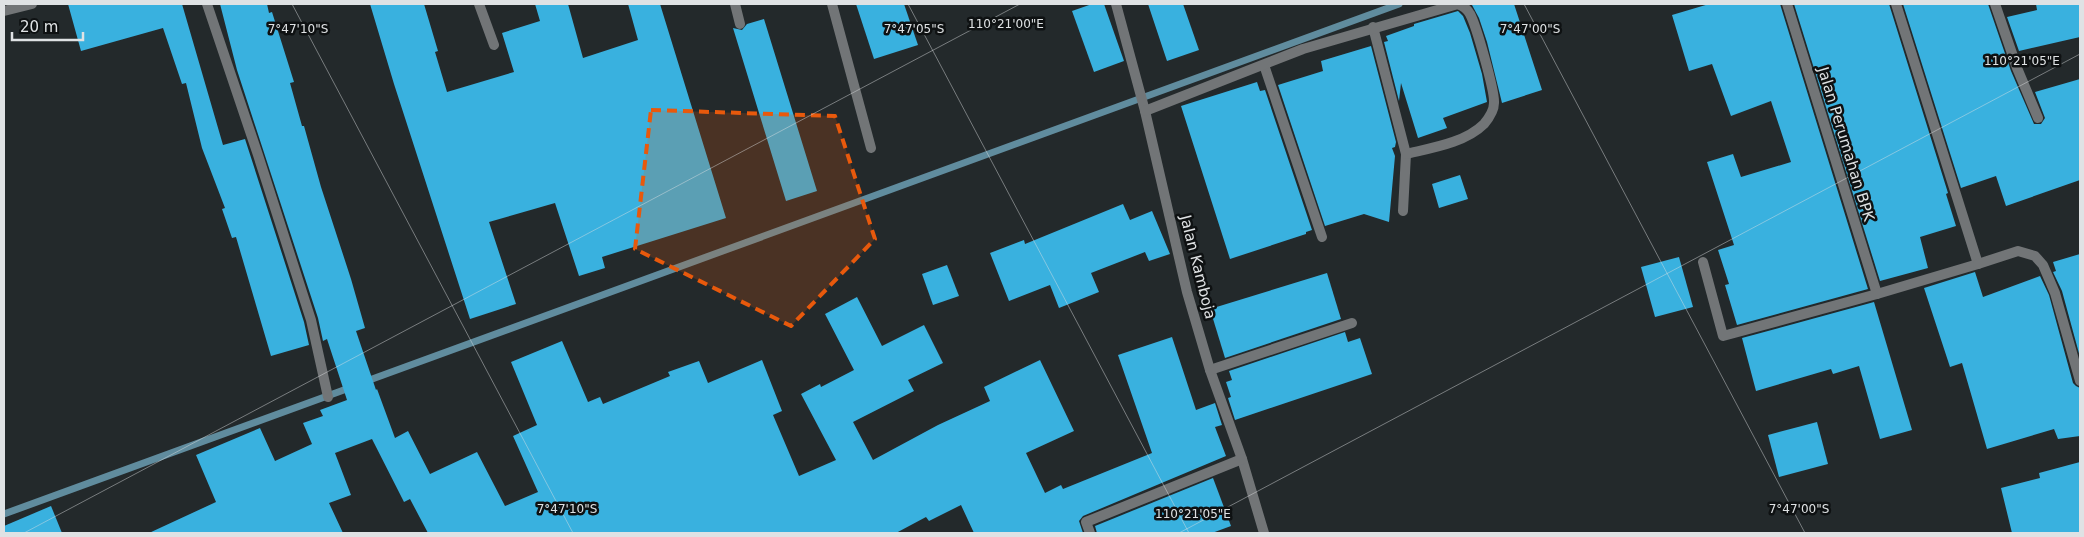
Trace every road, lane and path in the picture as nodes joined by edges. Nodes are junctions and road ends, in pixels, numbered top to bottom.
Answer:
1 (32, 4) edge
2 (207, 4) edge
3 (479, 4) edge
4 (735, 4) edge
5 (832, 4) edge
6 (1116, 4) edge
7 (1787, 4) edge
8 (1896, 4) edge
9 (1995, 4) edge
10 (4, 11) edge
11 (740, 24) dead end
12 (1373, 28) junction
13 (494, 45) dead end
14 (1264, 65) junction
15 (1144, 106) junction
16 (2038, 118) dead end
17 (871, 148) dead end
18 (1406, 154) junction
19 (1403, 211) dead end
20 (1322, 237) dead end
21 (1703, 262) dead end
22 (1978, 264) junction
23 (1877, 294) junction
24 (1352, 323) dead end
25 (1210, 370) junction
26 (2080, 381) edge
27 (328, 397) dead end
28 (1242, 459) junction
29 (1090, 533) edge
30 (1264, 533) edge

1 - 10 street
2 - 27 street
3 - 13 street
4 - 11 street
5 - 17 street
6 - 15 street, Jalan Kamboja
7 - 23 street, Jalan Perumahan BPK
8 - 22 street
9 - 16 street
12 - 14 street
12 - 18 street
12 - 18 street
14 - 15 street
14 - 20 street
15 - 25 street, Jalan Kamboja
18 - 19 street
21 - 23 street
22 - 23 street
22 - 26 street
24 - 25 street
25 - 28 street, Jalan Kamboja
28 - 29 street
28 - 30 street, Jalan Kamboja

